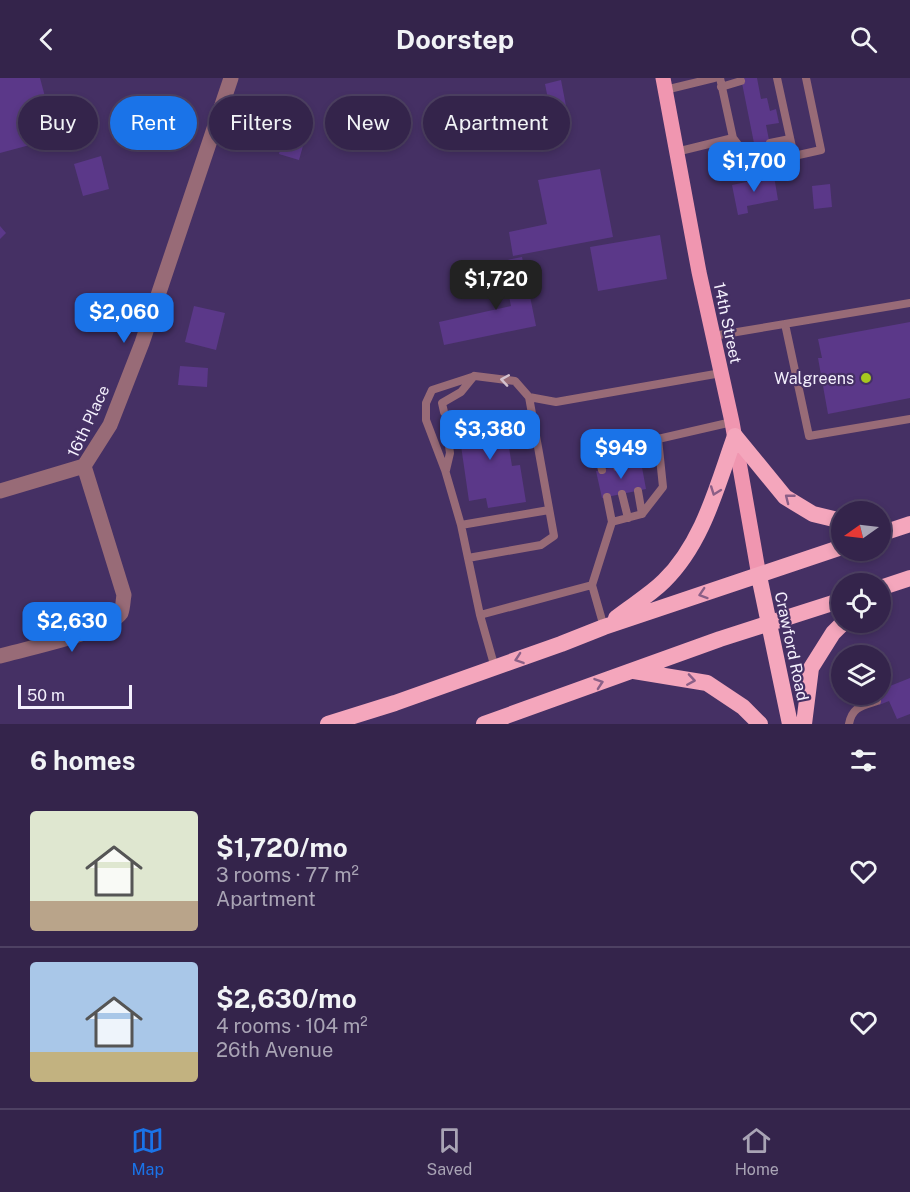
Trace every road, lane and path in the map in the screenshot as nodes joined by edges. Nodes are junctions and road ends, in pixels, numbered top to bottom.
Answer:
1 (231, 78) edge
2 (714, 78) edge
3 (777, 78) edge
4 (807, 78) edge
5 (741, 81) dead end
6 (721, 82) edge
7 (664, 84) edge
8 (732, 138) junction
9 (790, 139) junction
10 (770, 143) dead end
11 (754, 146) dead end
12 (741, 149) junction
13 (676, 152) junction
14 (794, 156) junction
15 (910, 303) edge
16 (785, 324) junction
17 (713, 336) junction
18 (721, 373) junction
19 (475, 376) junction
20 (530, 397) junction
21 (444, 412) dead end
22 (910, 418) edge
23 (446, 423) dead end
24 (733, 429) junction
25 (658, 440) junction
26 (629, 447) junction
27 (613, 451) junction
28 (633, 464) dead end
29 (84, 466) junction
30 (617, 467) dead end
31 (602, 470) dead end
32 (446, 471) junction
33 (0, 491) edge
34 (638, 491) dead end
35 (622, 494) dead end
36 (607, 497) dead end
37 (549, 510) junction
38 (642, 514) junction
39 (628, 518) junction
40 (831, 518) edge
41 (612, 522) junction
42 (891, 524) edge
43 (462, 525) junction
44 (907, 525) edge
45 (891, 530) edge
46 (831, 551) edge
47 (468, 558) junction
48 (759, 576) junction
49 (910, 578) edge
50 (592, 585) junction
51 (891, 585) edge
52 (831, 604) edge
53 (480, 615) junction
54 (770, 623) junction
55 (604, 627) junction
56 (833, 633) edge
57 (0, 656) edge
58 (495, 668) junction
59 (633, 671) junction
60 (865, 705) edge
61 (328, 724) edge
62 (484, 724) edge
63 (760, 724) edge
64 (790, 724) edge
65 (804, 724) edge
66 (849, 724) edge

1 - 29 street, 16th Place
2 - 7 lane
3 - 9 lane
4 - 14 lane
5 - 6 lane
6 - 8 lane
7 - 13 main road, 14th Street
8 - 12 lane
8 - 13 lane
9 - 10 lane
9 - 14 lane
11 - 12 lane
12 - 14 lane
13 - 17 main road, 14th Street
15 - 16 lane
16 - 17 lane
16 - 22 lane
17 - 18 main road, 14th Street
18 - 20 lane
18 - 24 main road, 14th Street
20 -> 19 lane
19 - 21 lane
19 - 32 lane
20 - 37 lane
23 - 32 lane
24 - 25 lane
40 -> 24 highway
24 - 48 main road, 14th Street
24 -> 55 highway
25 - 26 lane
25 - 38 lane
26 - 27 lane
26 - 28 lane
27 - 30 lane
27 - 31 lane
29 - 33 street
29 - 57 street, 16th Place
32 - 43 lane
34 - 38 lane
35 - 39 lane
36 - 41 lane
37 - 43 lane
37 - 47 lane
38 - 39 lane
39 - 41 lane
41 - 50 lane
42 - 44 highway
43 - 47 lane
44 - 45 highway
46 - 48 highway
47 - 53 lane
48 - 54 highway, Crawford Road
48 -> 55 highway
49 - 51 highway
50 - 53 lane
50 - 55 lane
52 - 54 highway
53 - 58 lane
54 - 59 highway
54 - 64 highway, Crawford Road
55 -> 58 highway
56 - 65 highway
58 - 61 highway
62 -> 59 highway
59 -> 63 highway
60 - 66 lane

